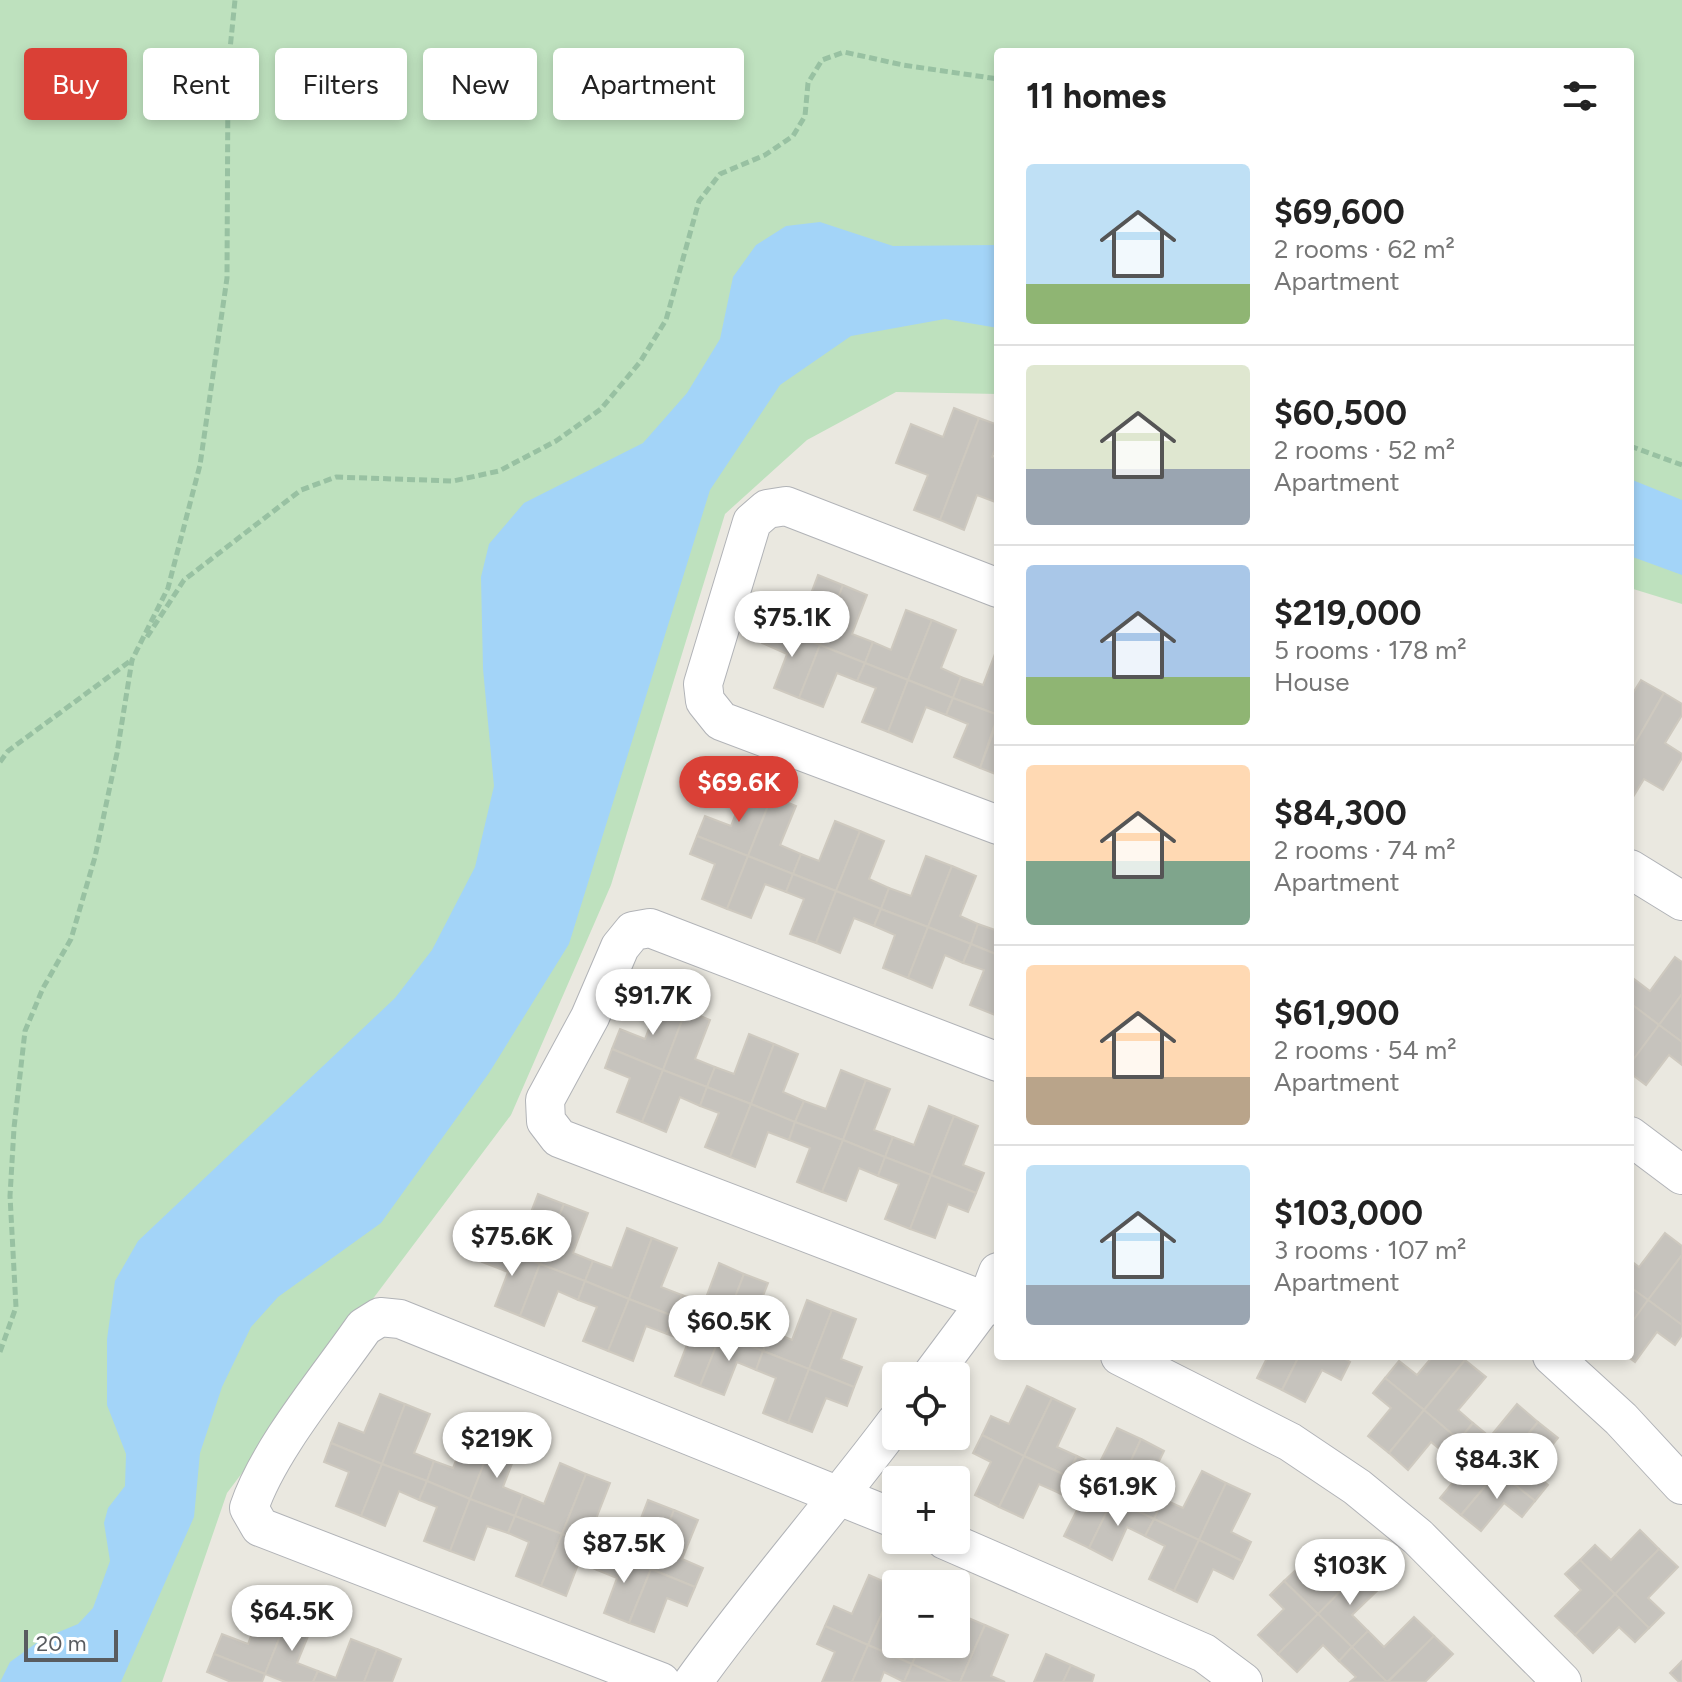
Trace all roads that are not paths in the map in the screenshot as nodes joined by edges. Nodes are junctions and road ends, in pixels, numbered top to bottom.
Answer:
1 (994, 586) edge
2 (994, 823) edge
3 (1634, 871) edge
4 (1682, 901) edge
5 (994, 1060) edge
6 (1634, 1139) edge
7 (1682, 1175) edge
8 (994, 1293) edge
9 (1128, 1360) edge
10 (1556, 1360) edge
11 (942, 1362) edge
12 (882, 1440) edge
13 (1682, 1485) edge
14 (840, 1496) junction
15 (882, 1513) edge
16 (970, 1551) edge
17 (661, 1682) edge
18 (693, 1682) edge
19 (1243, 1682) edge
20 (1562, 1682) edge

1 - 2 street
3 - 4 street
5 - 8 street
6 - 7 street
8 - 11 street
9 - 20 street
10 - 13 street
12 - 14 street
14 - 15 street
14 - 17 street
14 - 18 street
16 - 19 street

